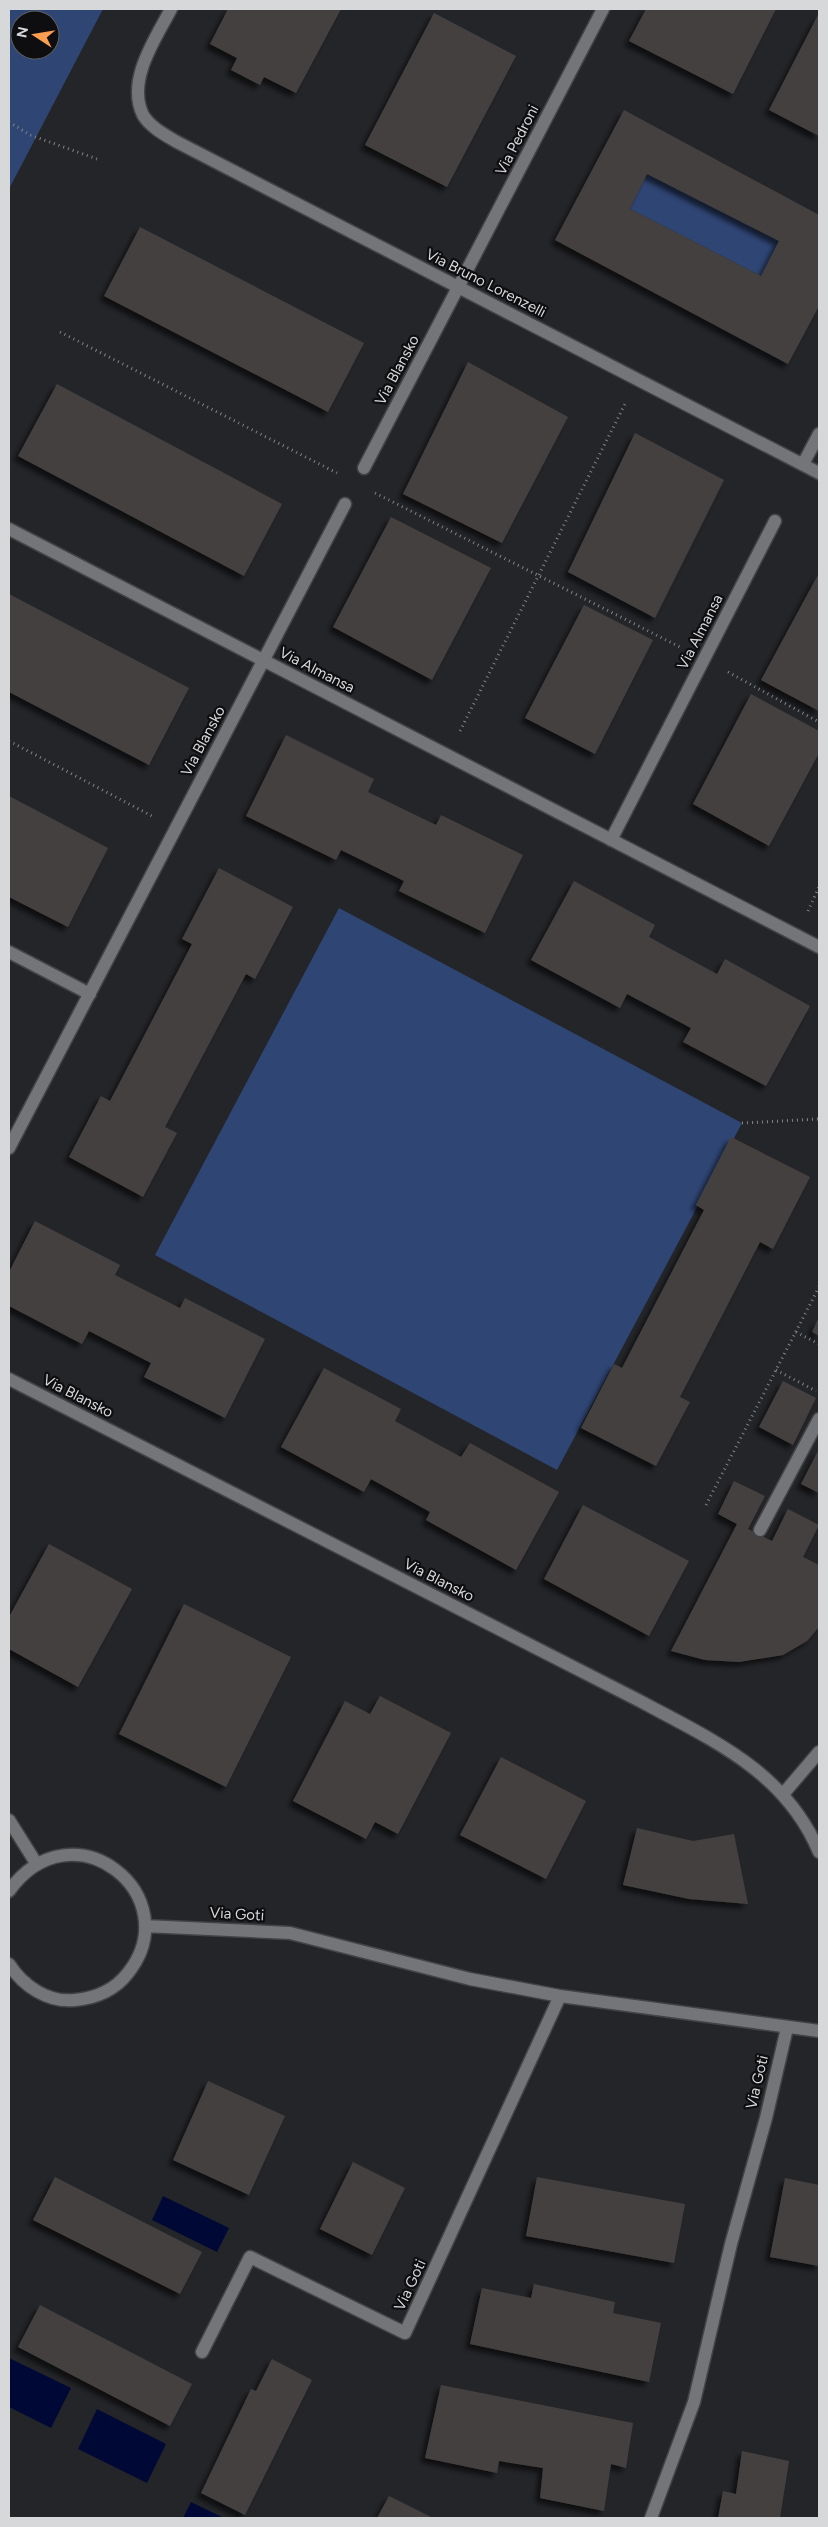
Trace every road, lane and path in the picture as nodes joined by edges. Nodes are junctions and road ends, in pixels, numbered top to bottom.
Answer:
1 (172, 9) edge
2 (603, 9) edge
3 (9, 122) edge
4 (97, 159) dead end
5 (459, 287) junction
6 (60, 332) dead end
7 (637, 379) junction
8 (819, 434) edge
9 (803, 464) junction
10 (364, 468) dead end
11 (819, 473) edge
12 (341, 475) dead end
13 (373, 492) dead end
14 (345, 504) dead end
15 (775, 521) dead end
16 (9, 529) edge
17 (538, 576) junction
18 (264, 660) junction
19 (9, 740) edge
20 (448, 755) junction
21 (176, 828) junction
22 (611, 840) junction
23 (819, 947) edge
24 (9, 952) edge
25 (90, 994) junction
26 (819, 1119) edge
27 (742, 1123) dead end
28 (9, 1148) edge
29 (819, 1287) edge
30 (796, 1332) junction
31 (819, 1344) edge
32 (776, 1370) junction
33 (9, 1379) edge
34 (819, 1392) edge
35 (819, 1419) edge
36 (706, 1506) dead end
37 (760, 1530) dead end
38 (819, 1752) edge
39 (784, 1793) junction
40 (9, 1820) edge
41 (819, 1852) edge
42 (36, 1863) junction
43 (9, 1891) edge
44 (145, 1926) junction
45 (11, 1972) edge
46 (560, 1996) junction
47 (787, 2028) junction
48 (819, 2031) edge
49 (202, 2352) dead end
50 (651, 2518) edge

1 - 5 street, Via Bruno Lorenzelli
2 - 5 street, Via Pedroni
3 - 4 path
5 - 7 street, Via Bruno Lorenzelli
5 - 10 street, Via Blansko
6 - 12 path
7 - 9 street, Via Bruno Lorenzelli
7 - 17 path
8 - 9 street
9 - 11 street, Via Bruno Lorenzelli
13 - 17 path
14 - 18 street, Via Blansko
15 - 22 street, Via Almansa
16 - 18 street, Via Almansa
17 - 20 path
18 - 20 street, Via Almansa
18 - 21 street, Via Blansko
19 - 21 path
20 - 22 street, Via Almansa
21 - 25 street, Via Blansko
22 - 23 street, Via Almansa
24 - 25 street
25 - 28 street, Via Blansko
26 - 27 path
29 - 30 path
30 - 31 path
30 - 32 path
32 - 34 path
32 - 36 path
33 - 39 street, Via Blansko
35 - 37 street
38 - 39 street
39 - 41 street, Via Blansko
40 - 42 street
42 - 43 street
42 - 44 street
44 - 45 street
44 - 46 street, Via Goti
46 - 47 street, Via Goti
46 - 49 street, Via Goti
47 - 48 street, Via Goti
47 - 50 street, Via Goti

